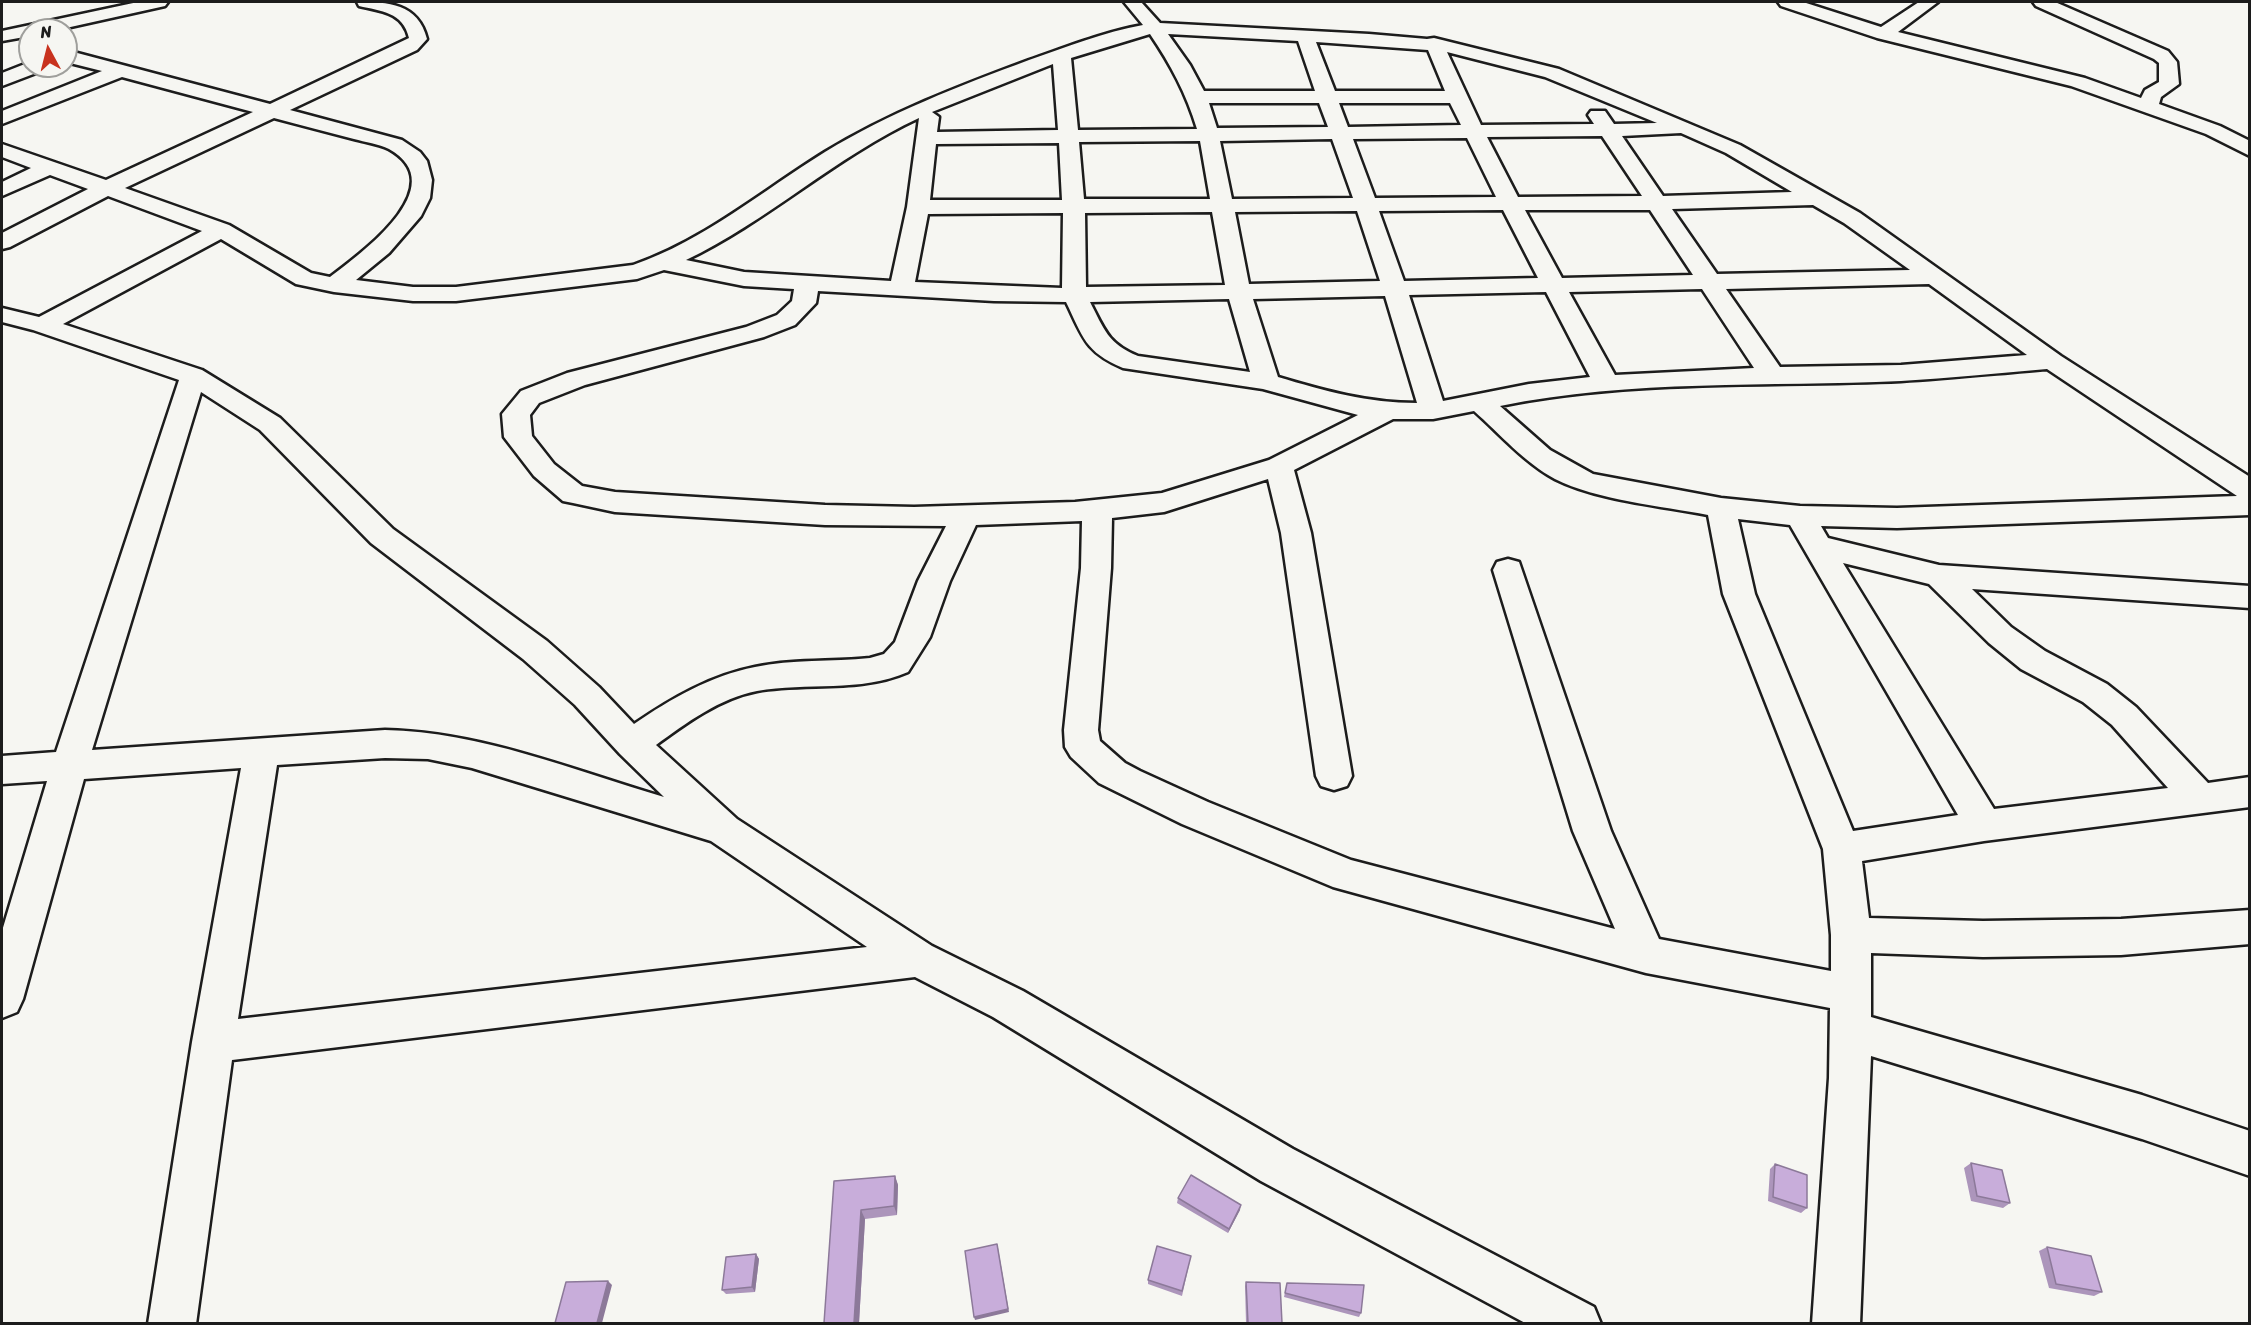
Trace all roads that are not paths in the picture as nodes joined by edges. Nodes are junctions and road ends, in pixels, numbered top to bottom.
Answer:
1 (159, 2) edge
2 (365, 2) edge
3 (1132, 2) edge
4 (1787, 2) edge
5 (1926, 2) edge
6 (2042, 2) edge
7 (124, 6) edge
8 (78, 18) edge
9 (1155, 28) junction
10 (18, 33) edge
11 (1883, 34) junction
12 (2, 36) edge
13 (1305, 36) junction
14 (1434, 43) junction
15 (1062, 55) junction
16 (78, 59) edge
17 (120, 71) junction
18 (18, 74) edge
19 (2, 80) edge
20 (1580, 84) junction
21 (1325, 97) junction
22 (1456, 97) junction
23 (1197, 98) junction
24 (932, 103) junction
25 (2148, 106) junction
26 (272, 113) junction
27 (2, 118) edge
28 (1605, 128) junction
29 (1474, 129) junction
30 (1689, 129) junction
31 (1337, 132) junction
32 (1209, 134) junction
33 (1069, 136) junction
34 (926, 138) junction
35 (2, 150) edge
36 (2250, 150) edge
37 (47, 168) junction
38 (107, 188) junction
39 (2, 190) edge
40 (1821, 198) junction
41 (1509, 203) junction
42 (1656, 203) junction
43 (1366, 204) junction
44 (1223, 205) junction
45 (918, 207) junction
46 (1074, 207) junction
47 (221, 230) junction
48 (2, 242) edge
49 (664, 264) junction
50 (1938, 277) junction
51 (807, 282) junction
52 (1711, 282) junction
53 (1553, 283) junction
54 (334, 285) junction
55 (902, 287) junction
56 (1395, 288) junction
57 (1238, 290) junction
58 (1074, 295) junction
59 (2, 315) edge
60 (42, 325) junction
61 (2052, 361) junction
62 (1772, 375) junction
63 (193, 376) junction
64 (1266, 382) junction
65 (1605, 383) junction
66 (1480, 402) junction
67 (1388, 411) junction
68 (1433, 411) junction
69 (2211, 465) junction
70 (1279, 466) junction
71 (2250, 475) edge
72 (2250, 490) edge
73 (2250, 505) edge
74 (1721, 508) junction
75 (1097, 509) junction
76 (966, 515) junction
77 (1800, 516) junction
78 (1818, 546) junction
79 (1508, 570) dead end
80 (1939, 576) junction
81 (2250, 597) edge
82 (632, 744) junction
83 (261, 753) junction
84 (68, 766) junction
85 (2, 770) edge
86 (1334, 776) dead end
87 (2250, 792) edge
88 (2202, 800) junction
89 (1984, 826) junction
90 (724, 830) junction
91 (1842, 849) junction
92 (2250, 927) edge
93 (1851, 935) junction
94 (1646, 956) junction
95 (918, 959) junction
96 (2, 999) edge
97 (1850, 1011) junction
98 (213, 1042) junction
99 (2250, 1154) edge
100 (172, 1323) edge
101 (1577, 1323) edge
102 (1836, 1323) edge

1 - 7 street
2 - 26 street
3 - 9 street
4 - 11 street
5 - 11 street
6 - 25 street
7 - 8 street
9 - 13 street
9 - 15 street
9 - 23 street
10 - 12 street
11 - 25 street
13 - 14 street
13 - 21 street
14 - 20 street
14 - 22 street
15 - 24 street
15 - 33 street
16 - 17 street
17 - 26 street
17 - 27 street
18 - 19 street
20 - 28 street
20 - 30 street
21 - 22 street
21 - 23 street
21 - 31 street
22 - 29 street
23 - 32 street
24 - 34 street
24 - 49 street
25 - 36 street
26 - 38 street
26 - 54 street
28 - 29 street
28 - 30 street
28 - 42 street
29 - 31 street
29 - 41 street
30 - 40 street
31 - 32 street
31 - 43 street
32 - 33 street
32 - 44 street
33 - 34 street
33 - 46 street
34 - 45 street
35 - 37 street
37 - 38 street
37 - 39 street
38 - 47 street
38 - 48 street
40 - 42 street
40 - 50 street
41 - 42 street
41 - 43 street
41 - 53 street
42 - 52 street
43 - 44 street
43 - 56 street
44 - 46 street
44 - 57 street
45 - 46 street
45 - 55 street
46 - 58 street
47 - 54 street
47 - 60 street
49 - 51 street
49 - 54 street
50 - 52 street
50 - 61 street
51 - 55 street
51 - 76 street
52 - 53 street
52 - 62 street
53 - 56 street
53 - 65 street
55 - 58 street
56 - 57 street
56 - 68 street
57 - 58 street
57 - 64 street
58 - 64 street
59 - 60 street
60 - 63 street
61 - 62 street
61 - 69 street
62 - 65 street
63 - 82 street
63 - 84 street
64 - 67 street
65 - 66 street
66 - 68 street
66 - 74 street
67 - 68 street
67 - 70 street
69 - 71 street
69 - 72 street
70 - 75 street
70 - 86 street
73 - 77 street
74 - 77 street
74 - 91 street
75 - 76 street
75 - 94 street
76 - 82 street
77 - 78 street
78 - 80 street
78 - 89 street
79 - 94 street
80 - 81 street
80 - 88 street
82 - 90 street
83 - 84 street
83 - 90 street
83 - 98 street
84 - 85 street
84 - 96 street
87 - 88 street
88 - 89 street
89 - 91 street
90 - 95 street
91 - 93 street
92 - 93 street
93 - 97 street
94 - 97 street
95 - 98 street
95 - 101 street
97 - 99 street
97 - 102 street
98 - 100 street

